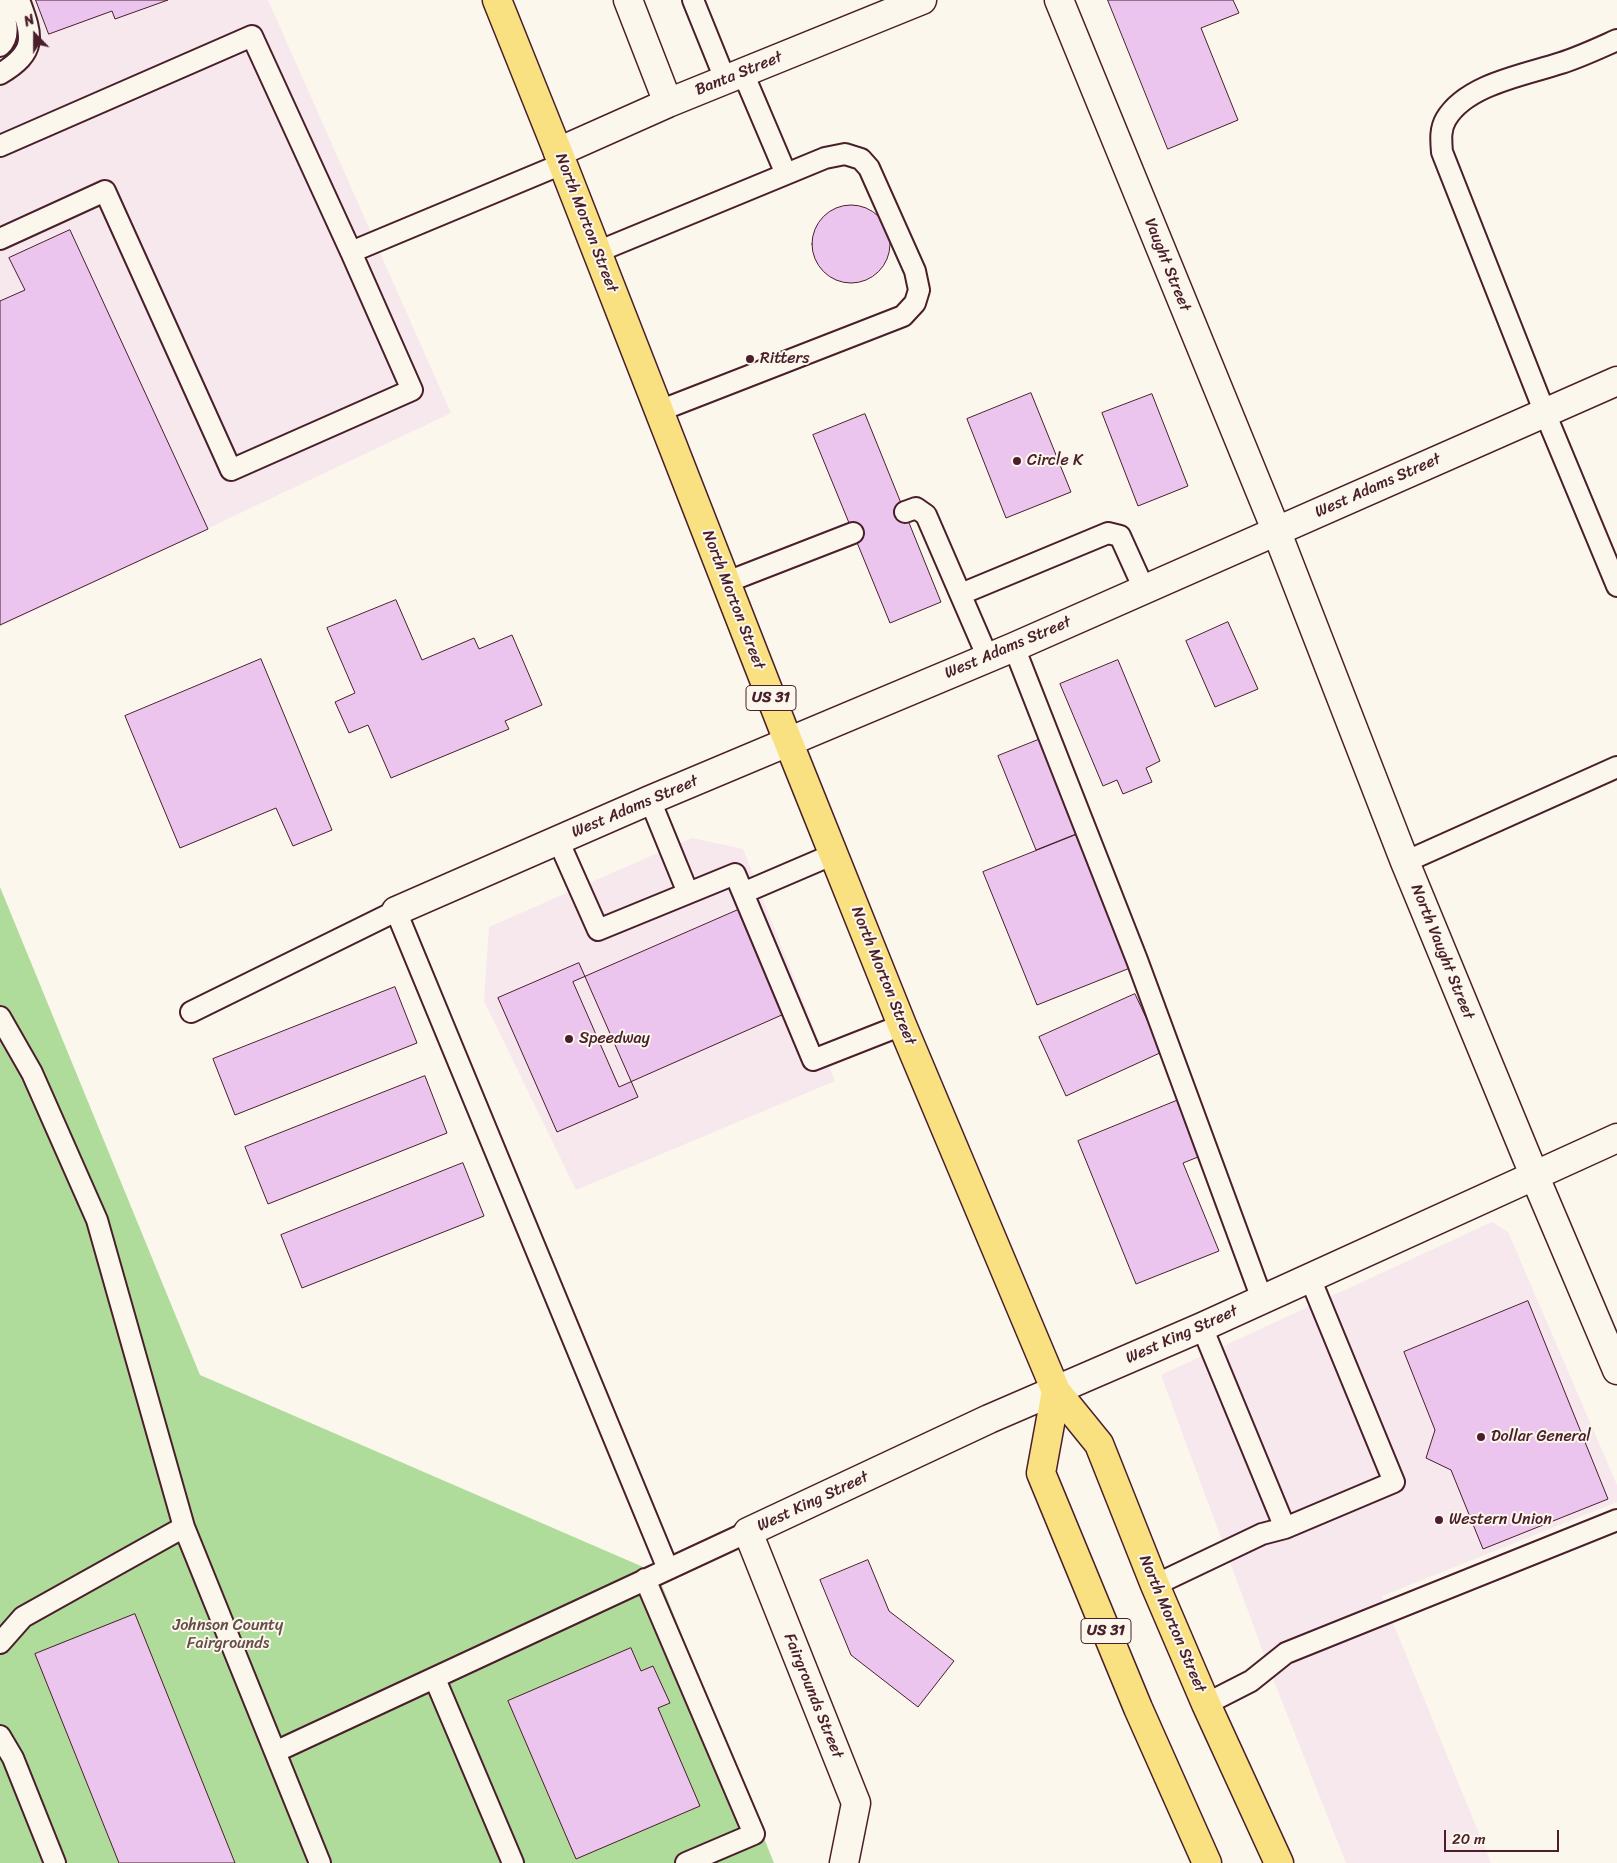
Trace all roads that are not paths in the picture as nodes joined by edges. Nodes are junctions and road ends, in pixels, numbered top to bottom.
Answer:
1 (19, 0) edge
2 (497, 0) edge
3 (628, 0) edge
4 (693, 0) edge
5 (922, 0) edge
6 (1058, 0) edge
7 (0, 4) edge
8 (1617, 40) edge
9 (0, 46) edge
10 (0, 74) edge
11 (734, 76) junction
12 (668, 103) junction
13 (0, 146) edge
14 (560, 158) junction
15 (786, 174) junction
16 (0, 239) edge
17 (351, 252) junction
18 (597, 252) junction
19 (1617, 381) edge
20 (660, 411) junction
21 (1545, 413) junction
22 (905, 512) dead end
23 (1276, 530) junction
24 (853, 533) dead end
25 (726, 582) junction
26 (1617, 586) edge
27 (1144, 589) junction
28 (961, 594) junction
29 (1014, 647) junction
30 (988, 658) junction
31 (788, 741) junction
32 (1617, 767) edge
33 (650, 800) junction
34 (558, 840) junction
35 (834, 854) junction
36 (1405, 862) junction
37 (688, 893) junction
38 (742, 893) junction
39 (396, 911) junction
40 (191, 1012) dead end
41 (0, 1017) edge
42 (902, 1025) junction
43 (1617, 1138) edge
44 (1535, 1177) junction
45 (1310, 1278) junction
46 (1262, 1299) junction
47 (1202, 1327) junction
48 (1617, 1370) edge
49 (1056, 1391) junction
50 (1617, 1520) edge
51 (184, 1527) junction
52 (1285, 1528) junction
53 (748, 1532) junction
54 (668, 1569) junction
55 (645, 1579) junction
56 (1155, 1585) junction
57 (0, 1643) edge
58 (435, 1679) junction
59 (1206, 1704) junction
60 (0, 1736) edge
61 (275, 1752) junction
62 (55, 1863) edge
63 (320, 1863) edge
64 (513, 1863) edge
65 (686, 1863) edge
66 (844, 1863) edge
67 (1207, 1863) edge
68 (1279, 1863) edge

1 - 10 lane
2 - 14 main road, North Morton Street / US 31
3 - 12 street
4 - 11 lane
5 - 11 street, Banta Street
6 - 23 street, Vaught Street
7 - 9 lane
8 - 21 lane
11 - 12 street, Banta Street
11 - 15 lane
12 - 14 street, Banta Street
13 - 17 lane
14 - 17 lane
14 - 18 main road, North Morton Street / US 31
15 - 18 lane
15 - 20 lane
16 - 17 lane
18 - 20 main road, North Morton Street / US 31
19 - 21 street, West Adams Street
20 - 25 main road, North Morton Street / US 31
21 - 23 street, West Adams Street
21 - 26 lane
22 - 28 lane
23 - 27 street, West Adams Street
23 - 36 street, North Vaught Street
24 - 25 lane
25 - 31 main road, North Morton Street / US 31
27 - 28 lane
27 - 29 street, West Adams Street
28 - 30 lane
29 - 30 street, West Adams Street
29 - 46 lane
30 - 31 street, West Adams Street
31 - 33 street, West Adams Street
31 - 35 main road, North Morton Street / US 31
32 - 36 lane
33 - 34 street, West Adams Street
33 - 37 lane
34 - 37 lane
34 - 39 street, West Adams Street
35 - 38 lane
35 - 42 main road, North Morton Street / US 31
36 - 44 street, North Vaught Street
37 - 38 lane
38 - 42 lane
39 - 40 lane
39 - 54 lane
41 - 51 lane
42 - 49 main road, North Morton Street / US 31
43 - 44 street, West King Street
44 - 45 street, West King Street
44 - 48 street, North Vaught Street
45 - 46 street, West King Street
45 - 52 lane
46 - 47 street, West King Street
47 - 49 street, West King Street
47 - 52 lane
49 - 53 street, West King Street
49 - 56 main road, North Morton Street / US 31
49 - 67 main road, US 31
50 - 59 lane
51 - 57 lane
51 - 61 lane
52 - 56 lane
53 - 54 lane
53 - 66 street, Fairgrounds Street
54 - 55 lane
55 - 58 lane
55 - 65 lane
56 - 59 main road, North Morton Street / US 31
58 - 61 lane
58 - 64 lane
59 - 68 main road, North Morton Street / US 31
60 - 62 lane
61 - 63 lane

